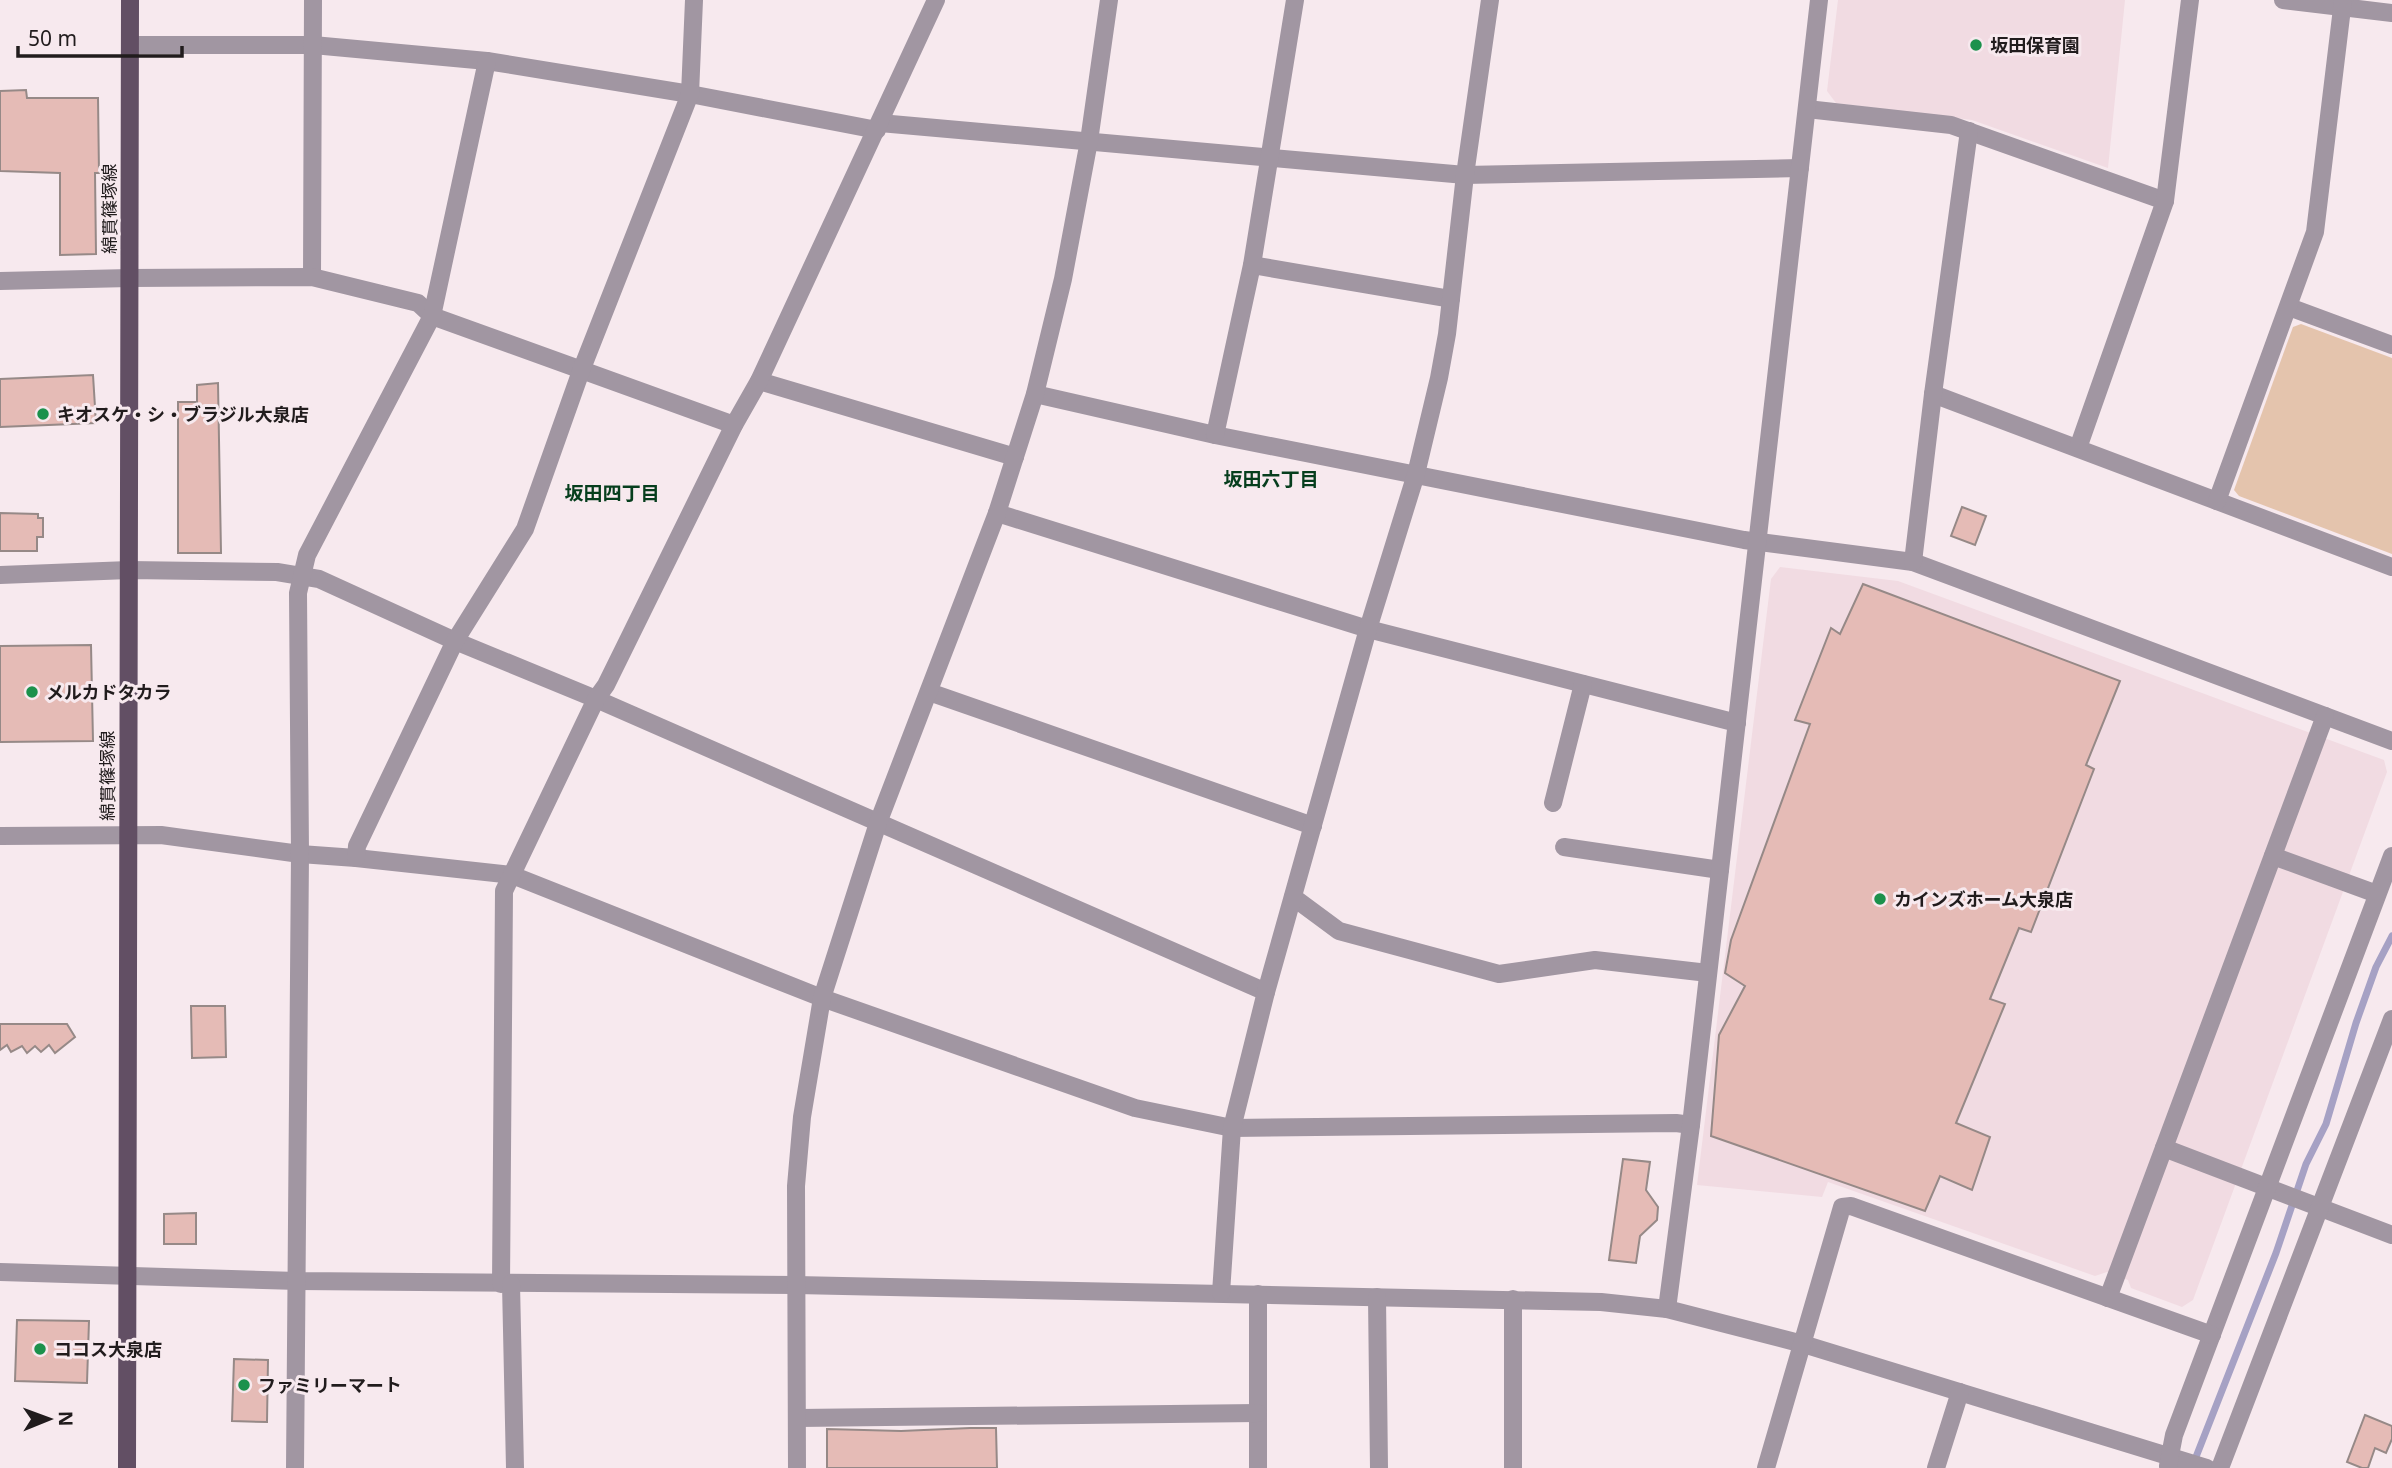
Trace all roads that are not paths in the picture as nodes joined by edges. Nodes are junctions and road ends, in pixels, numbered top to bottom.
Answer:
1 (130, 0) edge
2 (313, 0) edge
3 (694, 0) edge
4 (936, 0) edge
5 (1109, 0) edge
6 (1295, 0) edge
7 (1490, 0) edge
8 (1819, 0) edge
9 (2190, 0) edge
10 (2283, 0) edge
11 (2343, 3) edge
12 (2392, 13) edge
13 (130, 45) junction
14 (313, 45) junction
15 (487, 61) junction
16 (690, 94) junction
17 (1807, 109) junction
18 (878, 126) junction
19 (1969, 131) junction
20 (1089, 141) junction
21 (1270, 159) junction
22 (1800, 168) junction
23 (1465, 175) junction
24 (2165, 201) junction
25 (1252, 265) junction
26 (312, 277) junction
27 (130, 278) junction
28 (0, 281) edge
29 (1451, 299) junction
30 (2289, 307) junction
31 (432, 316) junction
32 (2392, 345) edge
33 (582, 371) junction
34 (759, 381) junction
35 (1035, 394) junction
36 (1933, 394) junction
37 (734, 425) junction
38 (1214, 435) junction
39 (2078, 448) junction
40 (1015, 457) junction
41 (1416, 474) junction
42 (2217, 500) junction
43 (997, 513) junction
44 (1758, 541) junction
45 (1913, 562) junction
46 (2392, 566) edge
47 (129, 570) junction
48 (0, 575) edge
49 (301, 575) junction
50 (1368, 629) junction
51 (455, 641) junction
52 (1583, 684) junction
53 (929, 692) junction
54 (596, 699) junction
55 (2325, 716) junction
56 (1737, 723) junction
57 (2392, 741) edge
58 (1553, 803) dead end
59 (878, 823) junction
60 (1313, 826) junction
61 (128, 834) junction
62 (0, 836) edge
63 (1564, 846) dead end
64 (300, 854) junction
65 (2273, 856) junction
66 (2392, 856) edge
67 (356, 858) junction
68 (1720, 870) junction
69 (512, 875) junction
70 (2377, 894) junction
71 (1293, 897) junction
72 (1708, 973) junction
73 (1266, 992) junction
74 (822, 998) junction
75 (2392, 1019) edge
76 (1691, 1125) junction
77 (1232, 1128) junction
78 (2164, 1148) junction
79 (2267, 1187) junction
80 (2321, 1207) junction
81 (2392, 1235) edge
82 (0, 1272) edge
83 (126, 1276) junction
84 (298, 1281) junction
85 (506, 1284) junction
86 (796, 1285) junction
87 (1222, 1293) junction
88 (1258, 1294) junction
89 (1377, 1297) junction
90 (2108, 1298) junction
91 (1513, 1299) junction
92 (1667, 1309) junction
93 (2212, 1335) junction
94 (1803, 1344) junction
95 (1960, 1392) junction
96 (1258, 1413) junction
97 (798, 1418) junction
98 (2169, 1462) edge
99 (127, 1468) edge
100 (295, 1468) edge
101 (515, 1468) edge
102 (797, 1468) edge
103 (1258, 1468) edge
104 (1379, 1468) edge
105 (1513, 1468) edge
106 (1766, 1468) edge
107 (1936, 1468) edge
108 (2207, 1468) edge
109 (2220, 1468) edge

1 - 13 main road, 綿貫篠塚線
2 - 14 street
3 - 16 street
4 - 18 street
5 - 20 street
6 - 21 street
7 - 23 street
8 - 17 street
9 - 24 street
10 - 11 street
11 - 12 street
11 - 30 street
13 - 14 street
13 - 27 main road, 綿貫篠塚線
14 - 15 street
14 - 26 street
15 - 16 street
15 - 31 street
16 - 18 street
16 - 33 street
17 - 19 street
17 - 22 street
18 - 20 street
18 - 34 street
19 - 24 street
19 - 36 street
20 - 21 street
20 - 35 street
21 - 23 street
21 - 25 street
22 - 23 street
22 - 44 street
23 - 29 street
24 - 39 street
25 - 29 street
25 - 38 street
26 - 27 street
26 - 31 street
27 - 28 street
27 - 47 main road, 綿貫篠塚線
29 - 41 street
30 - 32 street
30 - 42 street
31 - 33 street
31 - 49 street
33 - 37 street
33 - 51 street
34 - 37 street
34 - 40 street
35 - 38 street
35 - 40 street
36 - 39 street
36 - 45 street
37 - 54 street
38 - 41 street
39 - 42 street
40 - 43 street
41 - 44 street
41 - 50 street
42 - 46 street
43 - 50 street
43 - 53 street
44 - 45 street
44 - 56 street
45 - 55 street
47 - 48 street
47 - 49 street
47 - 61 main road, 綿貫篠塚線
49 - 51 street
49 - 64 street
50 - 52 street
50 - 60 street
51 - 54 street
51 - 67 street
52 - 56 street
52 - 58 street
53 - 59 street
53 - 60 street
54 - 59 street
54 - 69 street
55 - 57 street
55 - 65 street
56 - 68 street
59 - 73 street
59 - 74 street
60 - 71 street
61 - 62 street
61 - 64 street
61 - 83 main road, 綿貫篠塚線
63 - 68 street
64 - 67 street
64 - 84 street
65 - 70 street
65 - 78 street
66 - 70 street
67 - 69 street
68 - 72 street
69 - 74 street
69 - 85 street
70 - 79 street
71 - 72 street
71 - 73 street
72 - 76 street
73 - 77 street
74 - 77 street
74 - 86 street
75 - 80 street
76 - 77 street
76 - 92 street
77 - 87 street
78 - 79 street
78 - 90 street
79 - 80 street
79 - 93 street
80 - 81 street
80 - 109 street
82 - 83 street
83 - 84 street
83 - 99 main road, 綿貫篠塚線
84 - 85 street
84 - 100 street
85 - 86 street
85 - 101 street
86 - 87 street
86 - 97 street
87 - 88 street
88 - 89 street
88 - 96 street
89 - 91 street
89 - 104 street
90 - 93 street
90 - 94 street
91 - 92 street
91 - 105 street
92 - 94 street
93 - 98 street
94 - 95 street
94 - 106 street
95 - 98 street
95 - 107 street
96 - 97 street
96 - 103 street
97 - 102 street
98 - 108 street

